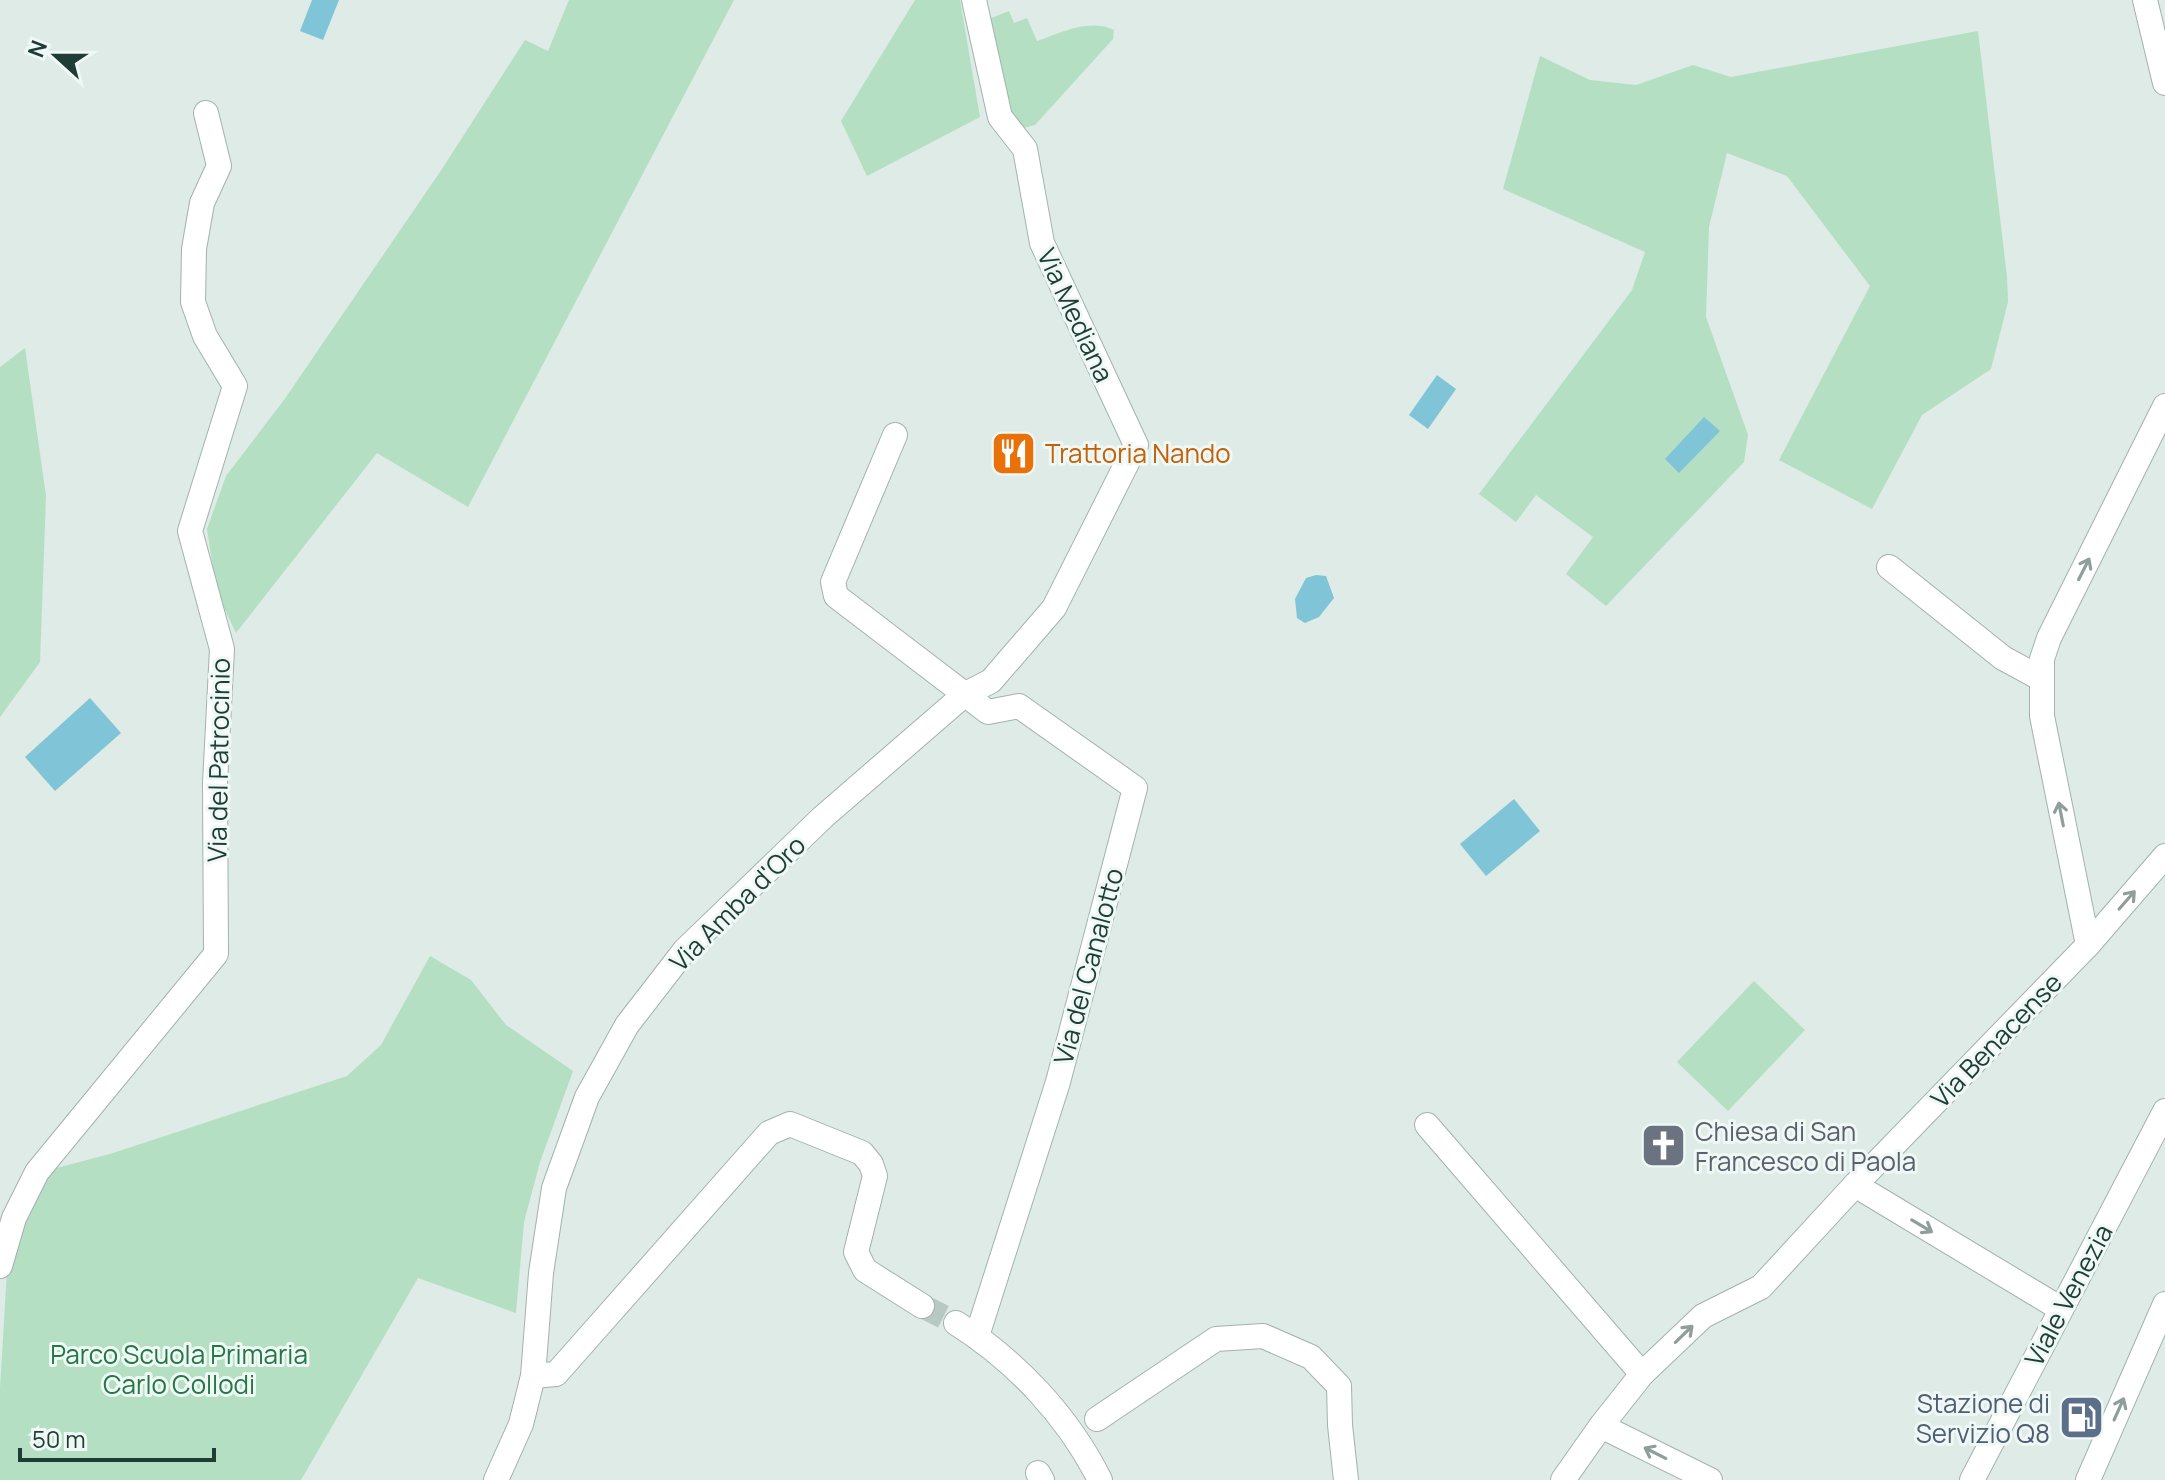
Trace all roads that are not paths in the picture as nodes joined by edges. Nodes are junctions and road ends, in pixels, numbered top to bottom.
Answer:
1 (974, 0) edge
2 (2145, 0) edge
3 (2165, 83) edge
4 (206, 113) dead end
5 (2165, 406) edge
6 (895, 435) dead end
7 (1136, 445) joint
8 (1889, 567) dead end
9 (2040, 678) junction
10 (964, 695) junction
11 (2165, 856) edge
12 (2088, 945) junction
13 (2165, 1111) edge
14 (1427, 1125) dead end
15 (1855, 1185) junction
16 (0, 1266) edge
17 (2165, 1304) edge
18 (922, 1306) tunnel mouth
19 (2061, 1309) junction
20 (956, 1323) tunnel mouth
21 (977, 1336) junction
22 (1642, 1374) junction
23 (533, 1376) junction
24 (1097, 1419) dead end
25 (1601, 1426) junction
26 (496, 1480) edge
27 (1100, 1480) edge
28 (1346, 1480) edge
29 (1563, 1480) edge
30 (1710, 1480) edge
31 (1972, 1480) edge
32 (2088, 1480) edge

1 - 7 street, Via Mediana
2 - 3 street
4 - 16 street, Via del Patrocinio
9 -> 5 street
6 - 10 street
7 - 10 street, Via Amba d'Oro
8 - 9 street
12 -> 9 street
10 - 21 street, Via del Canalotto
10 - 23 street, Via Amba d'Oro
12 -> 11 street, Via Benacense
12 - 15 street, Via Benacense
13 - 19 street, Viale Venezia
14 - 22 street
15 -> 19 street
22 -> 15 street, Via Benacense
32 -> 17 street
18 - 23 street
19 - 31 street, Viale Venezia
20 - 21 street
21 - 27 street
22 - 25 street, Via Benacense
23 - 26 street, Via Amba d'Oro
24 - 28 street
25 - 29 street, Via Benacense
30 -> 25 street

